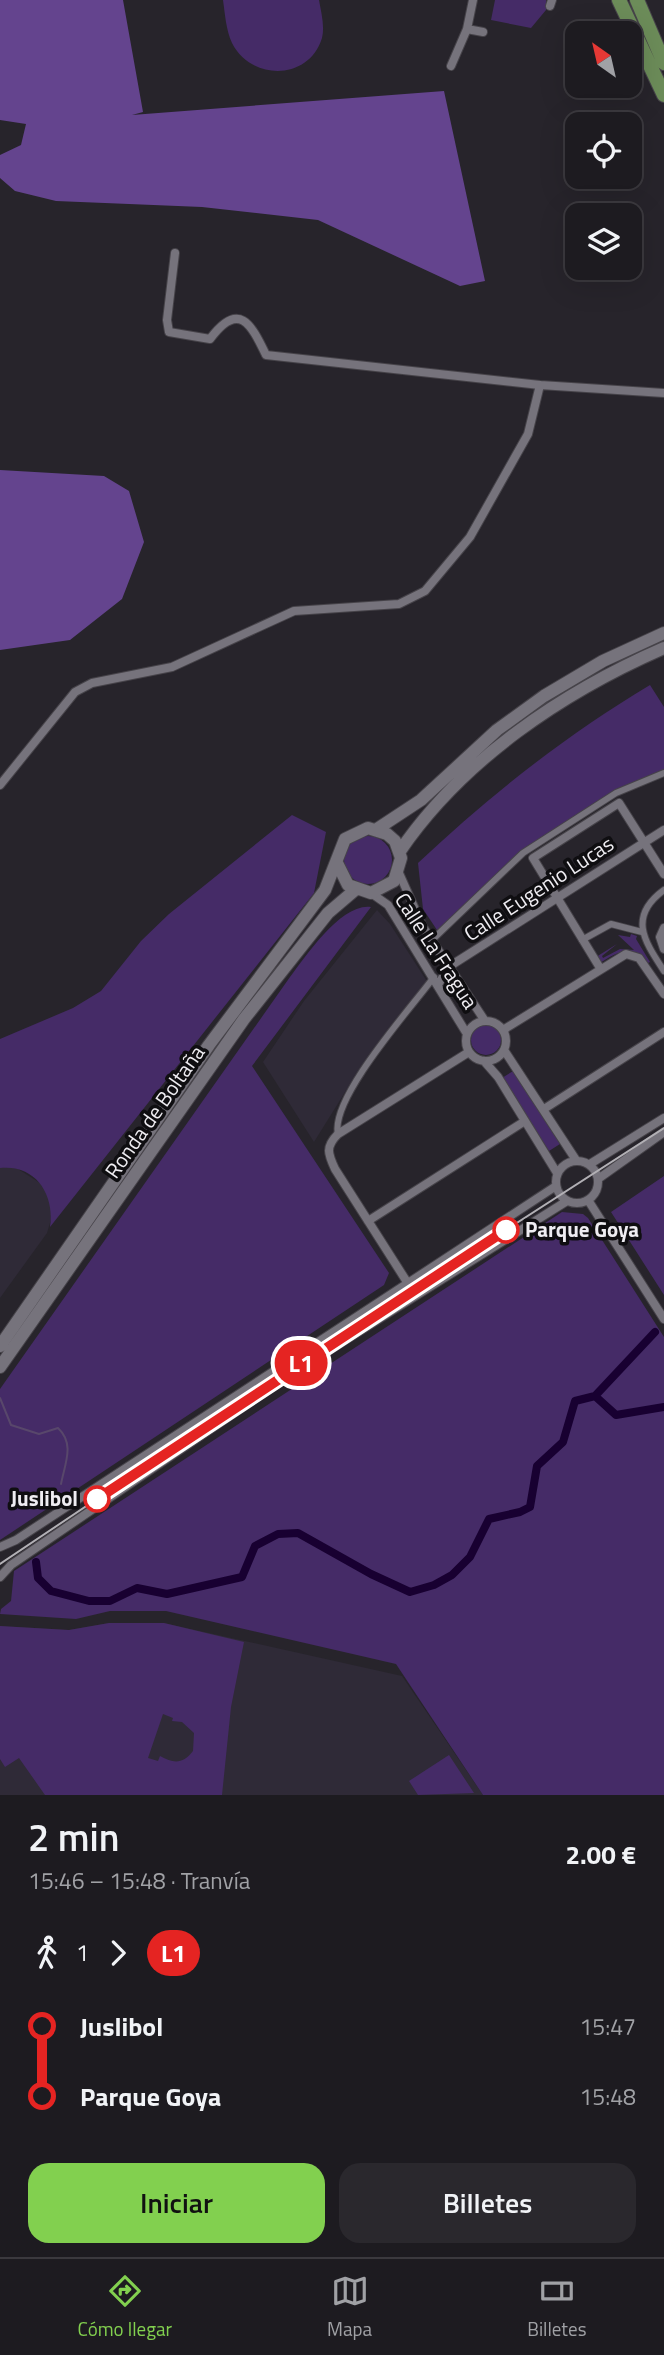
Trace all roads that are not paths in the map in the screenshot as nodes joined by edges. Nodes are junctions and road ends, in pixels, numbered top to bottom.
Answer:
1 (473, 0) edge
2 (619, 0) edge
3 (637, 0) edge
4 (647, 0) edge
5 (645, 20) junction
6 (467, 29) junction
7 (483, 32) dead end
8 (664, 63) edge
9 (450, 66) dead end
10 (655, 77) junction
11 (664, 95) edge
12 (664, 109) edge
13 (175, 253) dead end
14 (540, 385) junction
15 (664, 393) edge
16 (664, 633) edge
17 (664, 648) edge
18 (664, 773) edge
19 (0, 785) edge
20 (377, 829) junction
21 (664, 830) edge
22 (644, 842) junction
23 (400, 851) junction
24 (337, 863) junction
25 (398, 873) junction
26 (664, 874) edge
27 (355, 890) junction
28 (664, 890) edge
29 (371, 893) junction
30 (557, 898) junction
31 (664, 928) edge
32 (642, 932) junction
33 (432, 940) junction
34 (582, 940) junction
35 (664, 948) edge
36 (450, 966) junction
37 (600, 968) junction
38 (664, 971) edge
39 (436, 980) junction
40 (664, 994) edge
41 (485, 1021) junction
42 (503, 1030) junction
43 (664, 1032) edge
44 (467, 1034) junction
45 (504, 1050) junction
46 (469, 1052) junction
47 (484, 1061) junction
48 (544, 1109) junction
49 (664, 1118) edge
50 (525, 1121) junction
51 (664, 1132) edge
52 (338, 1134) junction
53 (576, 1160) junction
54 (590, 1164) junction
55 (557, 1173) junction
56 (598, 1180) junction
57 (556, 1186) junction
58 (588, 1200) junction
59 (567, 1201) junction
60 (368, 1221) junction
61 (407, 1282) junction
62 (664, 1319) edge
63 (0, 1346) edge
64 (0, 1367) edge
65 (0, 1547) edge
66 (0, 1577) edge

1 - 6 street
2 - 10 highway
3 - 5 highway
4 - 5 highway
5 - 8 highway
6 - 7 street
6 - 9 street
10 - 11 highway
10 - 12 highway
13 - 14 street
14 - 15 street
14 - 19 street
16 - 20 main road, Ronda de Boltaña
17 - 23 main road
18 - 33 street
20 - 23 main road
20 - 24 main road, Ronda de Boltaña
21 - 22 street, Calle Eugenio Lucas
22 - 26 street
22 - 30 street, Calle Eugenio Lucas
22 - 30 street
23 - 25 main road
24 - 27 main road
24 - 63 main road, Ronda de Boltaña
25 - 29 main road
25 - 33 street, Calle La Fragua
27 - 29 main road
27 - 64 main road, Ronda de Boltaña
28 - 32 street
29 - 39 street, Calle La Fragua
30 - 34 street
30 - 36 street, Calle Eugenio Lucas
31 - 35 street
32 - 34 street
32 - 38 street
33 - 36 street, Calle La Fragua
34 - 37 street
36 - 39 street, Calle Eugenio Lucas
36 - 41 street, Calle La Fragua
37 - 40 street
37 - 42 street
39 - 44 street, Calle La Fragua
39 - 52 street, Calle Eugenio Lucas
41 - 42 street
41 - 44 street
42 - 45 street
43 - 48 street
44 - 46 street
45 - 47 street
45 - 48 street
46 - 47 street
46 - 52 street
47 - 50 street
48 - 53 street
49 - 54 street
50 - 55 street
50 - 60 street
51 - 56 street
52 - 60 street
53 - 54 street
53 - 55 street
54 - 56 street
55 - 57 street
56 - 58 street
57 - 59 street
57 - 61 street
58 - 59 street
58 - 62 street
59 - 66 street
60 - 61 street
61 - 65 street

